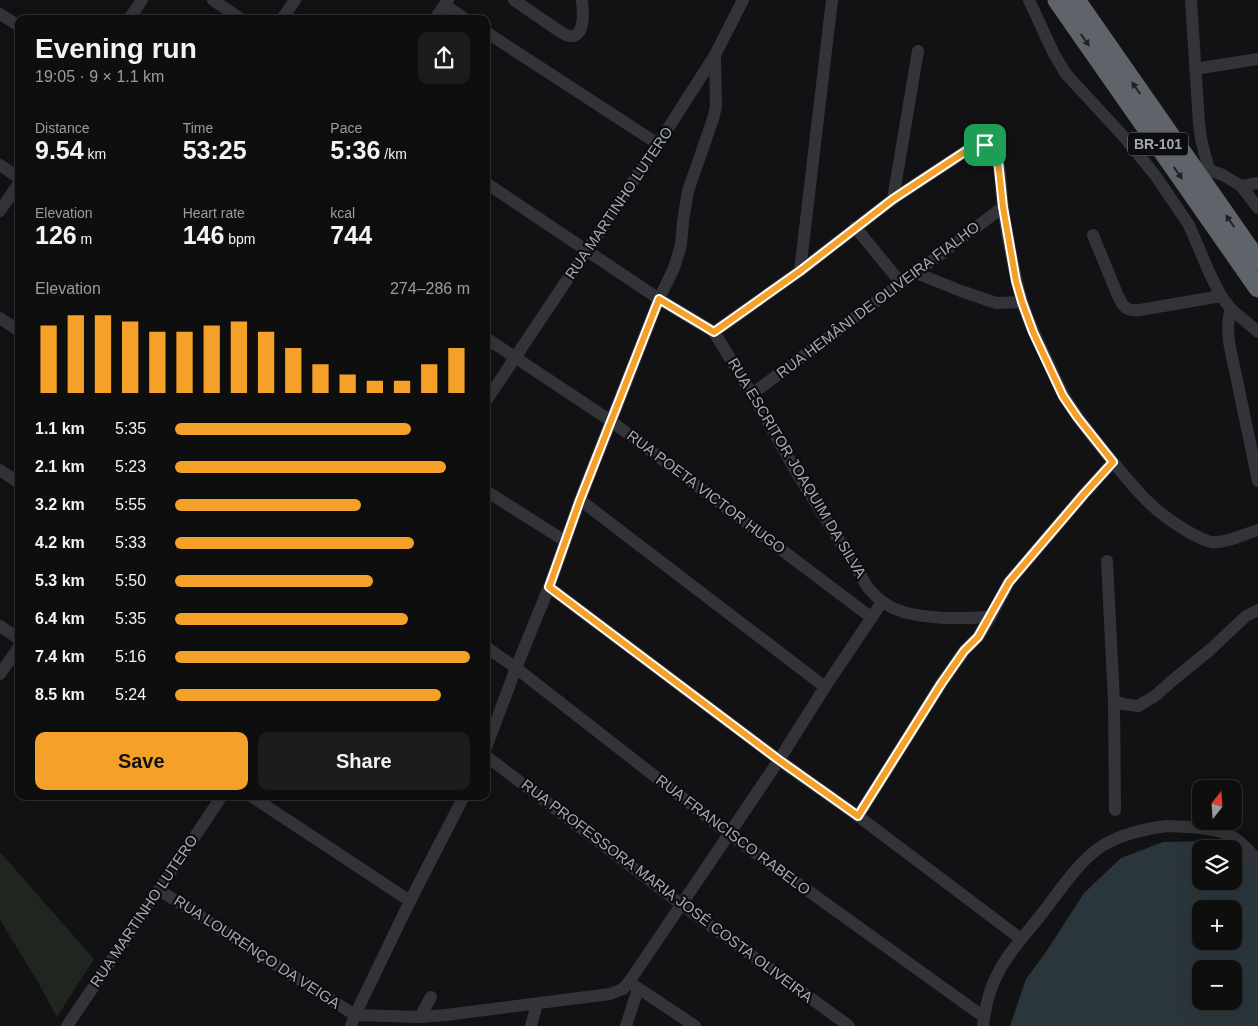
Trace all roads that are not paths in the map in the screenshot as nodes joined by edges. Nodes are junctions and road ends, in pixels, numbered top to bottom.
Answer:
1 (142, 0) edge
2 (213, 0) edge
3 (295, 0) edge
4 (514, 0) edge
5 (582, 0) edge
6 (743, 0) edge
7 (832, 0) edge
8 (1029, 0) edge
9 (1057, 0) edge
10 (1076, 0) edge
11 (1191, 0) edge
12 (446, 3) edge
13 (0, 14) edge
14 (132, 15) edge
15 (235, 15) edge
16 (285, 15) edge
17 (438, 15) edge
18 (460, 15) edge
19 (15, 23) edge
20 (490, 35) edge
21 (918, 51) dead end
22 (716, 55) junction
23 (1258, 59) edge
24 (1195, 69) junction
25 (658, 144) junction
26 (0, 165) edge
27 (1204, 173) junction
28 (15, 175) edge
29 (1258, 183) edge
30 (1241, 186) junction
31 (490, 187) edge
32 (15, 189) edge
33 (893, 199) junction
34 (1003, 207) junction
35 (1258, 208) edge
36 (0, 211) edge
37 (855, 227) junction
38 (1093, 235) dead end
39 (586, 251) junction
40 (1258, 261) edge
41 (800, 271) junction
42 (916, 273) junction
43 (901, 283) junction
44 (1258, 288) edge
45 (1221, 296) junction
46 (659, 299) junction
47 (1022, 302) junction
48 (1231, 309) junction
49 (0, 318) edge
50 (15, 328) edge
51 (714, 332) junction
52 (1258, 332) edge
53 (490, 341) edge
54 (516, 358) junction
55 (752, 394) junction
56 (490, 395) edge
57 (612, 421) junction
58 (1113, 462) junction
59 (0, 470) edge
60 (15, 480) edge
61 (1258, 481) edge
62 (490, 494) edge
63 (580, 500) junction
64 (1258, 530) edge
65 (565, 541) junction
66 (1107, 561) dead end
67 (549, 587) junction
68 (882, 602) junction
69 (1258, 610) edge
70 (991, 616) junction
71 (872, 618) junction
72 (0, 626) edge
73 (15, 636) edge
74 (490, 650) edge
75 (15, 653) edge
76 (516, 668) junction
77 (0, 674) edge
78 (825, 687) junction
79 (1114, 701) junction
80 (490, 737) edge
81 (490, 759) edge
82 (779, 760) junction
83 (219, 800) edge
84 (257, 800) edge
85 (462, 800) edge
86 (1116, 810) dead end
87 (858, 816) junction
88 (729, 834) junction
89 (1258, 862) edge
90 (159, 890) junction
91 (410, 901) junction
92 (682, 905) junction
93 (1021, 939) junction
94 (634, 986) junction
95 (431, 997) dead end
96 (537, 1004) junction
97 (420, 1017) junction
98 (353, 1021) edge
99 (445, 1021) edge
100 (983, 1021) edge
101 (67, 1026) edge
102 (531, 1026) edge
103 (626, 1026) edge
104 (695, 1026) edge
105 (849, 1026) edge

1 - 14 street
2 - 15 street
3 - 16 street
4 - 5 street
6 - 22 street, RUA MARTINHO LUTERO
7 - 41 street
8 - 45 street
9 -> 44 highway, BR-101
27 -> 10 highway, BR-101
11 - 24 street
12 - 17 street
12 - 18 street
13 - 19 street
20 - 25 street
21 - 33 street
22 - 25 street, RUA MARTINHO LUTERO
22 - 46 street
23 - 24 street
24 - 27 street
25 - 39 street, RUA MARTINHO LUTERO
26 - 28 street
27 - 30 street
40 -> 27 highway, BR-101
29 - 30 street
30 - 35 street
31 - 39 street
32 - 36 street
33 - 34 street
33 - 37 street
34 - 42 street, RUA HEMÂNI DE OLIVEIRA FIALHO
34 - 47 street
37 - 41 street
37 - 43 street
38 - 45 street
39 - 46 street
39 - 54 street, RUA MARTINHO LUTERO
41 - 51 street
42 - 43 street, RUA HEMÂNI DE OLIVEIRA FIALHO
42 - 47 street
43 - 55 street, RUA HEMÂNI DE OLIVEIRA FIALHO
45 - 48 street
46 - 51 street
46 - 57 street
47 - 58 street
48 - 52 street
48 - 61 street
49 - 50 street
51 - 55 street, RUA ESCRITOR JOAQUIM DA SILVA
53 - 54 street, RUA POETA VICTOR HUGO
54 - 56 street, RUA MARTINHO LUTERO
54 - 57 street, RUA POETA VICTOR HUGO
55 - 68 street, RUA ESCRITOR JOAQUIM DA SILVA
57 - 63 street
57 - 71 street, RUA POETA VICTOR HUGO
58 - 64 street
58 - 70 street
59 - 60 street
62 - 65 street
63 - 65 street
63 - 78 street
65 - 67 street
66 - 79 street
67 - 76 street
67 - 82 street
68 - 70 street
68 - 71 street
69 - 79 street
70 - 87 street
71 - 78 street
72 - 73 street
74 - 76 street, RUA FRANCISCO RABELO
75 - 77 street
76 - 80 street
76 - 88 street, RUA FRANCISCO RABELO
78 - 82 street
79 - 86 street
81 - 92 street, RUA PROFESSORA MARIA JOSÉ COSTA OLIVEIRA
82 - 87 street
82 - 88 street
83 - 90 street, RUA MARTINHO LUTERO
84 - 91 street
85 - 91 street
87 - 93 street
88 - 92 street
88 - 100 street, RUA FRANCISCO RABELO
89 - 93 street
90 - 98 street, RUA LOURENÇO DA VEIGA
90 - 101 street, RUA MARTINHO LUTERO
91 - 98 street
92 - 94 street
92 - 105 street, RUA PROFESSORA MARIA JOSÉ COSTA OLIVEIRA
93 - 100 street
94 - 96 street
94 - 103 street
94 - 104 street
95 - 97 street
96 - 99 street
96 - 102 street
97 - 98 street
97 - 99 street

